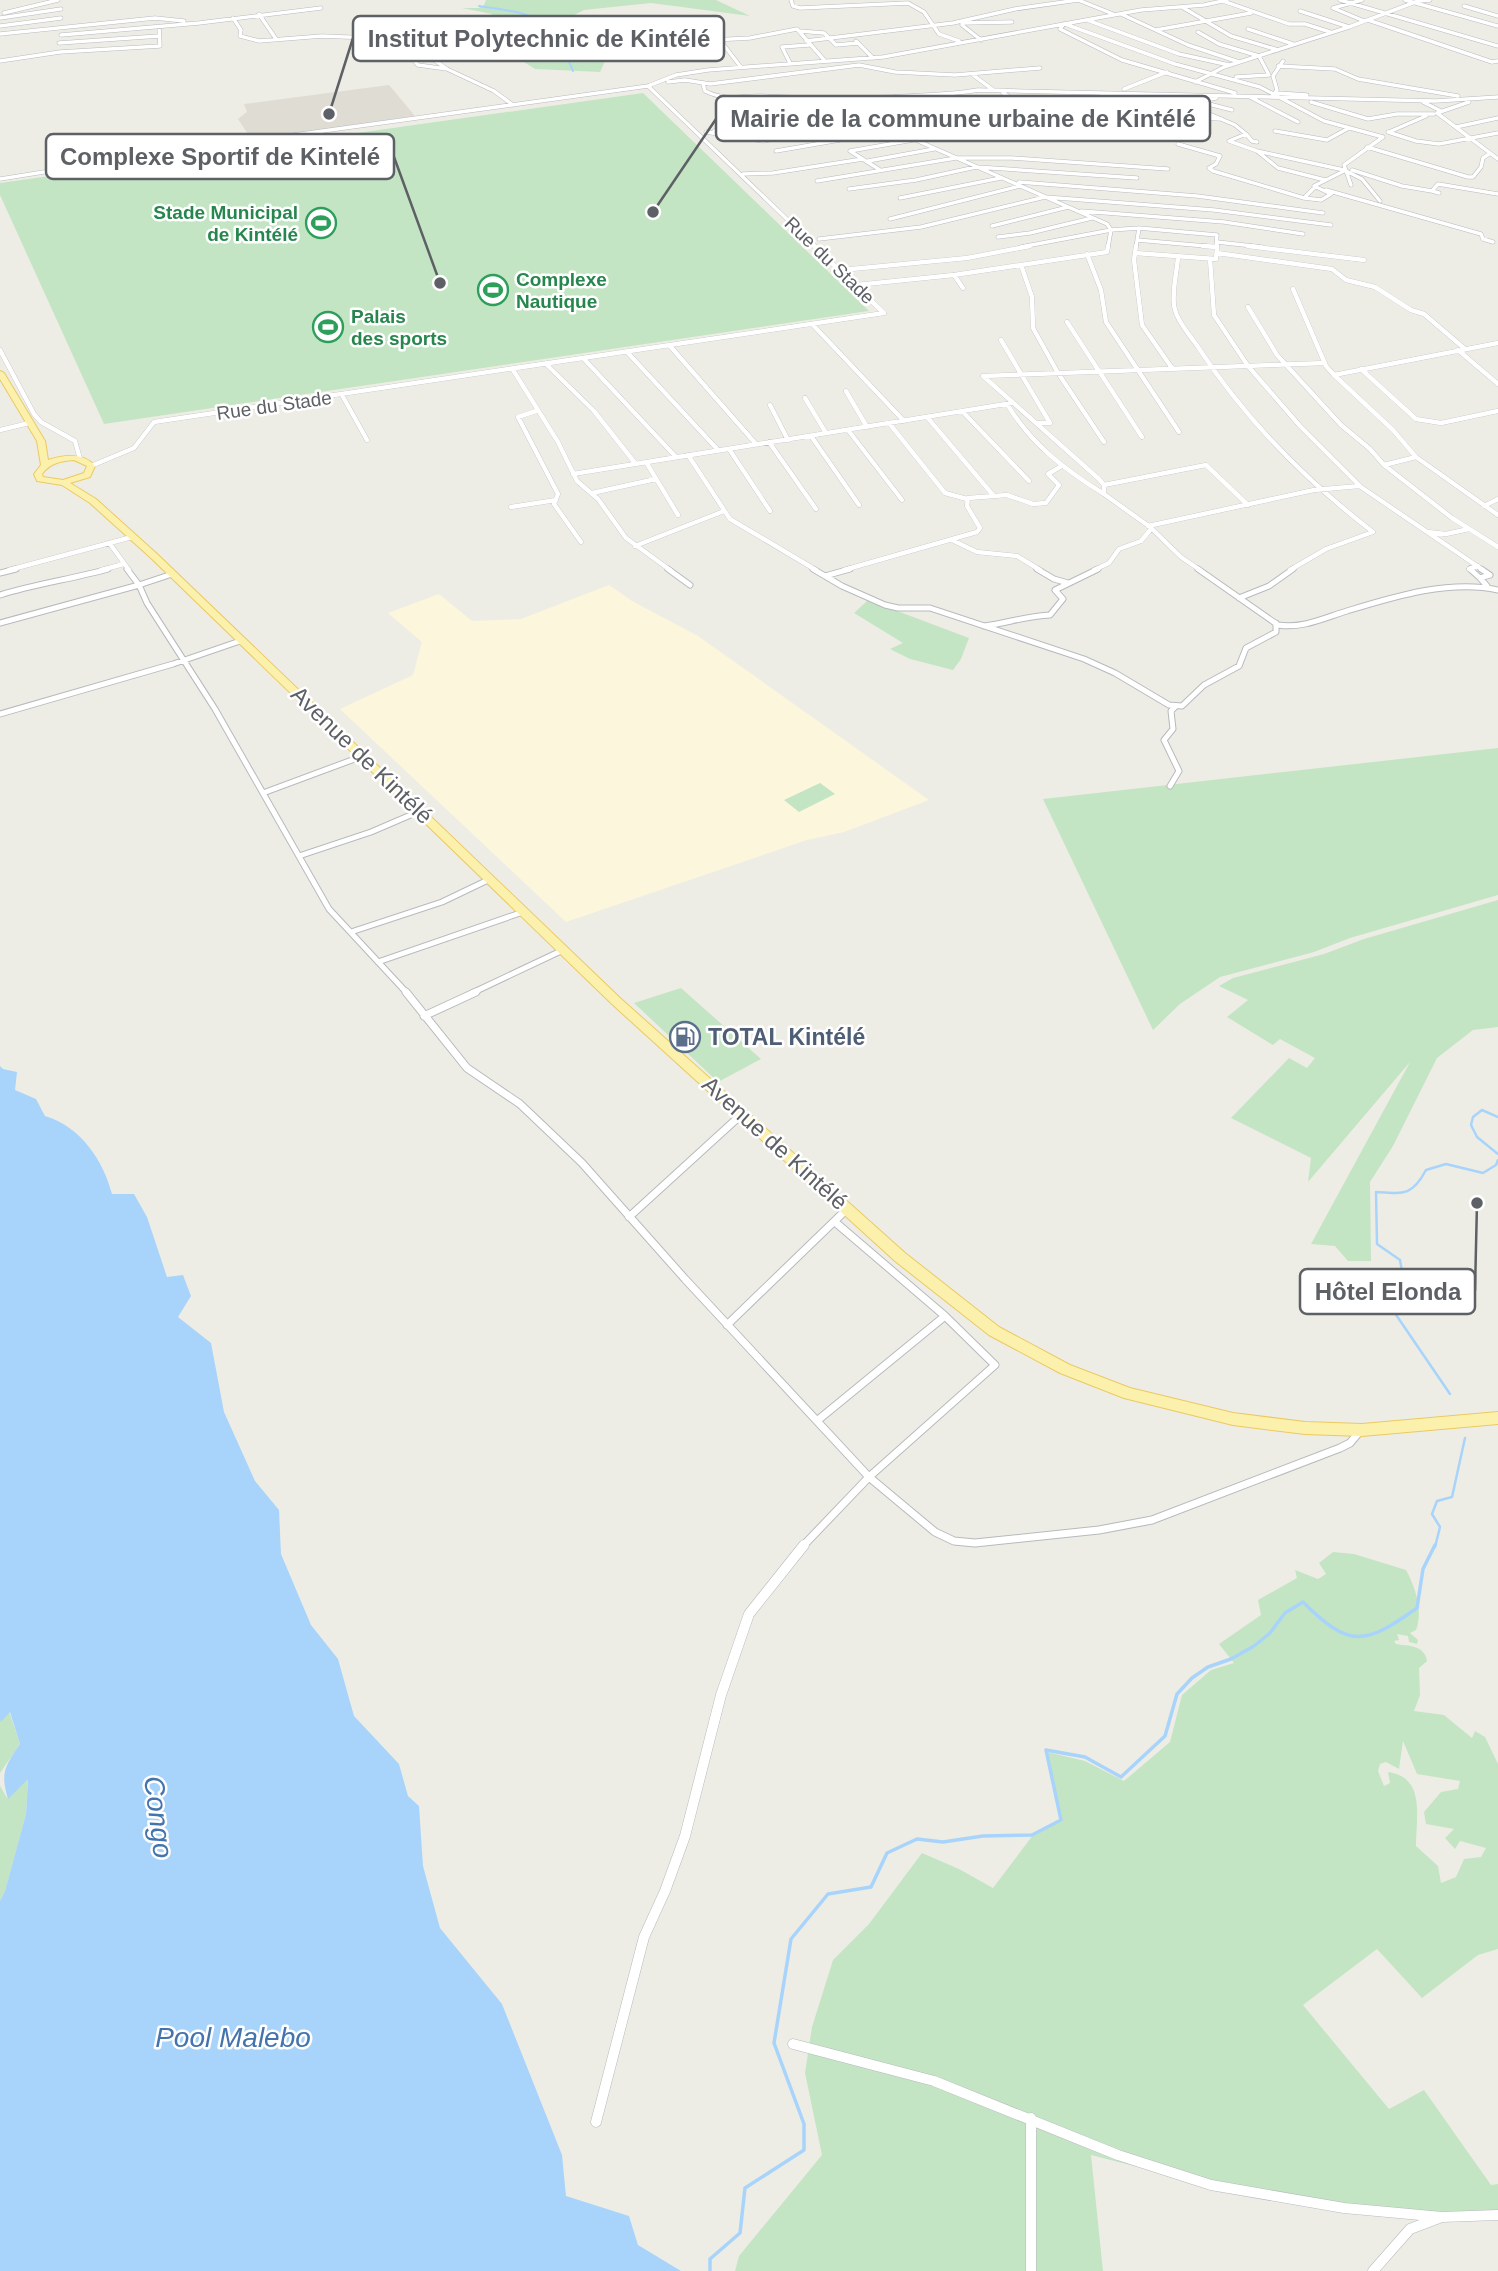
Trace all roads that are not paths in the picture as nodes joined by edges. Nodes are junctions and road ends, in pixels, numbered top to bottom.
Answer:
1 (60, 0) edge
2 (791, 0) edge
3 (1340, 0) edge
4 (1362, 0) edge
5 (1405, 0) edge
6 (1430, 0) edge
7 (1225, 1) edge
8 (1349, 3) junction
9 (1414, 3) junction
10 (1181, 6) junction
11 (1464, 6) dead end
12 (321, 8) dead end
13 (61, 9) junction
14 (1300, 11) dead end
15 (1252, 12) junction
16 (994, 13) junction
17 (1120, 13) junction
18 (1384, 14) junction
19 (259, 15) junction
20 (1114, 15) junction
21 (0, 16) edge
22 (1498, 16) edge
23 (713, 17) dead end
24 (61, 18) junction
25 (233, 18) junction
26 (1087, 19) junction
27 (1366, 21) junction
28 (1012, 22) junction
29 (1206, 22) junction
30 (199, 23) junction
31 (1064, 24) junction
32 (933, 25) junction
33 (0, 26) edge
34 (1498, 26) edge
35 (58, 27) junction
36 (159, 27) junction
37 (1349, 27) junction
38 (1248, 29) dead end
39 (1155, 30) junction
40 (799, 31) junction
41 (1024, 32) junction
42 (1198, 32) dead end
43 (1331, 32) junction
44 (0, 34) edge
45 (61, 35) junction
46 (848, 35) junction
47 (159, 36) junction
48 (827, 37) junction
49 (276, 40) junction
50 (720, 40) junction
51 (981, 40) junction
52 (59, 43) junction
53 (807, 43) junction
54 (858, 43) junction
55 (957, 44) junction
56 (1293, 44) junction
57 (401, 46) junction
58 (1498, 46) edge
59 (1278, 50) junction
60 (60, 52) junction
61 (1259, 56) junction
62 (873, 58) junction
63 (0, 61) edge
64 (825, 61) junction
65 (1283, 61) dead end
66 (1239, 62) junction
67 (1497, 62) edge
68 (790, 63) junction
69 (1180, 65) junction
70 (1231, 65) junction
71 (740, 66) junction
72 (1278, 66) junction
73 (1040, 68) dead end
74 (447, 69) junction
75 (1165, 73) junction
76 (1210, 73) junction
77 (973, 75) junction
78 (1217, 75) junction
79 (1194, 82) junction
80 (660, 83) junction
81 (702, 84) dead end
82 (648, 86) junction
83 (1000, 92) junction
84 (1108, 92) junction
85 (1277, 94) junction
86 (1498, 95) edge
87 (1189, 96) junction
88 (1223, 96) junction
89 (1250, 97) junction
90 (1300, 98) junction
91 (1482, 98) junction
92 (725, 99) junction
93 (823, 99) junction
94 (1469, 99) junction
95 (1419, 100) junction
96 (1200, 101) junction
97 (514, 105) junction
98 (848, 110) junction
99 (1231, 110) dead end
100 (836, 112) junction
101 (1437, 112) junction
102 (1313, 115) junction
103 (1180, 117) junction
104 (800, 118) junction
105 (1498, 118) edge
106 (1222, 119) junction
107 (874, 122) junction
108 (1298, 122) junction
109 (1057, 124) dead end
110 (1291, 125) dead end
111 (752, 126) junction
112 (1456, 127) junction
113 (1348, 129) junction
114 (893, 130) junction
115 (1275, 131) dead end
116 (706, 132) junction
117 (698, 133) junction
118 (1498, 133) edge
119 (1246, 134) junction
120 (1386, 134) junction
121 (1471, 138) junction
122 (914, 140) junction
123 (1257, 142) dead end
124 (1178, 144) dead end
125 (1367, 147) junction
126 (935, 149) junction
127 (776, 151) dead end
128 (1257, 151) junction
129 (1489, 154) junction
130 (956, 158) junction
131 (1498, 159) edge
132 (865, 160) junction
133 (976, 167) junction
134 (1168, 169) dead end
135 (1344, 169) junction
136 (880, 170) junction
137 (740, 173) junction
138 (0, 176) edge
139 (1468, 177) junction
140 (1001, 178) junction
141 (1136, 178) dead end
142 (1325, 180) junction
143 (817, 181) dead end
144 (1011, 182) junction
145 (1351, 185) dead end
146 (1021, 186) junction
147 (1315, 187) junction
148 (1466, 188) junction
149 (849, 189) dead end
150 (1326, 190) junction
151 (1432, 191) junction
152 (1439, 193) dead end
153 (1498, 194) edge
154 (1045, 197) junction
155 (900, 198) dead end
156 (1304, 198) junction
157 (1380, 201) dead end
158 (1068, 207) junction
159 (1075, 210) junction
160 (1323, 213) dead end
161 (1093, 218) junction
162 (890, 219) dead end
163 (1216, 222) junction
164 (1331, 225) dead end
165 (992, 226) dead end
166 (1139, 228) junction
167 (1111, 230) junction
168 (1303, 234) dead end
169 (1217, 235) junction
170 (998, 237) dead end
171 (818, 239) dead end
172 (1137, 240) junction
173 (1493, 242) dead end
174 (1217, 247) junction
175 (1135, 253) junction
176 (1087, 254) junction
177 (1178, 257) junction
178 (1210, 259) junction
179 (1364, 260) dead end
180 (1021, 265) junction
181 (841, 270) junction
182 (954, 275) junction
183 (856, 285) junction
184 (963, 288) dead end
185 (1293, 289) dead end
186 (1248, 307) dead end
187 (1067, 322) dead end
188 (813, 325) junction
189 (1001, 340) dead end
190 (1498, 343) edge
191 (670, 346) junction
192 (1465, 349) junction
193 (0, 350) edge
194 (1458, 350) junction
195 (628, 353) junction
196 (584, 359) junction
197 (1325, 363) junction
198 (1287, 364) junction
199 (547, 365) junction
200 (1248, 366) junction
201 (1211, 367) junction
202 (1172, 368) junction
203 (1361, 369) junction
204 (513, 370) junction
205 (1137, 370) junction
206 (1097, 371) junction
207 (0, 373) edge
208 (1058, 373) junction
209 (1019, 374) junction
210 (1334, 375) junction
211 (1498, 384) edge
212 (0, 389) edge
213 (10, 390) junction
214 (846, 391) dead end
215 (342, 395) junction
216 (806, 398) dead end
217 (1010, 403) junction
218 (770, 405) dead end
219 (536, 411) junction
220 (962, 411) junction
221 (1498, 411) edge
222 (927, 417) junction
223 (904, 421) junction
224 (29, 423) junction
225 (889, 423) junction
226 (1038, 424) junction
227 (867, 427) junction
228 (0, 430) edge
229 (848, 430) junction
230 (1179, 432) dead end
231 (826, 433) junction
232 (811, 436) junction
233 (1142, 437) dead end
234 (367, 440) dead end
235 (788, 440) junction
236 (41, 441) junction
237 (769, 442) junction
238 (1104, 442) dead end
239 (756, 444) junction
240 (729, 449) junction
241 (718, 450) junction
242 (688, 455) junction
243 (676, 457) junction
244 (1416, 457) junction
245 (67, 458) junction
246 (80, 459) junction
247 (646, 462) junction
248 (635, 463) junction
249 (45, 465) junction
250 (91, 466) junction
251 (1384, 466) junction
252 (1060, 467) junction
253 (573, 474) junction
254 (87, 475) junction
255 (656, 480) junction
256 (1029, 481) dead end
257 (64, 483) junction
258 (1104, 485) junction
259 (1361, 487) junction
260 (1317, 490) junction
261 (592, 493) junction
262 (993, 495) junction
263 (1104, 495) junction
264 (967, 499) junction
265 (1498, 499) edge
266 (556, 500) junction
267 (902, 500) dead end
268 (93, 501) junction
269 (859, 505) dead end
270 (1248, 505) junction
271 (1484, 506) junction
272 (511, 507) dead end
273 (816, 509) dead end
274 (724, 511) junction
275 (771, 512) dead end
276 (678, 515) dead end
277 (1498, 515) edge
278 (1150, 528) junction
279 (1469, 529) junction
280 (1428, 532) junction
281 (970, 535) junction
282 (132, 537) junction
283 (950, 540) junction
284 (581, 542) dead end
285 (110, 544) junction
286 (965, 545) junction
287 (635, 546) junction
288 (1498, 547) edge
289 (124, 564) junction
290 (1478, 566) junction
291 (0, 573) edge
292 (172, 574) junction
293 (825, 576) junction
294 (1480, 578) junction
295 (1068, 583) junction
296 (139, 585) junction
297 (690, 585) dead end
298 (1488, 586) junction
299 (1498, 590) edge
300 (0, 595) edge
301 (1239, 598) junction
302 (1276, 623) junction
303 (0, 624) edge
304 (982, 626) junction
305 (240, 641) junction
306 (184, 660) junction
307 (1175, 707) junction
308 (0, 714) edge
309 (352, 760) dead end
310 (1170, 786) dead end
311 (263, 793) junction
312 (420, 811) junction
313 (299, 856) junction
314 (490, 879) junction
315 (523, 912) junction
316 (351, 932) junction
317 (563, 950) junction
318 (378, 962) junction
319 (424, 1016) junction
320 (742, 1114) junction
321 (848, 1208) junction
322 (629, 1217) junction
323 (835, 1222) junction
324 (945, 1316) junction
325 (727, 1325) junction
326 (1498, 1418) edge
327 (818, 1420) junction
328 (1362, 1430) junction
329 (869, 1477) junction
330 (793, 2044) dead end
331 (1031, 2118) junction
332 (596, 2122) dead end
333 (1498, 2215) edge
334 (1442, 2217) junction
335 (1031, 2271) edge
336 (1373, 2271) edge

1 - 13 street
1 - 21 street
2 - 32 street
3 - 8 street
4 - 8 street
5 - 9 street
6 - 9 street
7 - 10 street
7 - 15 street
8 - 18 street
8 - 27 street
9 - 18 street
9 - 34 street
10 - 17 street
10 - 29 street
11 - 22 street
12 - 19 street
13 - 21 street
13 - 24 street
14 - 37 street
15 - 29 street
15 - 43 street
16 - 20 street
16 - 28 street
16 - 32 street
17 - 20 street
17 - 39 street
18 - 27 street
18 - 58 street
19 - 25 street
19 - 49 street
20 - 26 street
23 - 50 street
24 - 33 street
24 - 35 street
25 - 30 street
25 - 49 street
26 - 31 street
26 - 70 street
27 - 37 street
27 - 67 street
28 - 41 street
28 - 51 street
29 - 39 street
29 - 59 street
30 - 35 street
30 - 36 street
31 - 41 street
31 - 69 street
31 - 75 street
32 - 46 street
32 - 55 street
35 - 44 street
35 - 45 street
36 - 45 street
36 - 47 street
37 - 43 street
38 - 56 street
39 - 66 street
40 - 48 street
40 - 50 street
40 - 53 street
41 - 51 street
42 - 61 street
43 - 56 street
45 - 52 street
46 - 48 street
46 - 54 street
47 - 52 street
47 - 60 street
48 - 53 street
48 - 54 street
49 - 57 street
50 - 71 street
51 - 55 street
52 - 60 street
53 - 64 street
53 - 68 street
54 - 62 street
55 - 62 street
56 - 59 street
57 - 74 street
57 - 74 street
59 - 61 street
60 - 63 street
61 - 66 street
61 - 78 street
62 - 64 street
64 - 68 street
65 - 72 street
66 - 70 street
68 - 71 street
69 - 75 street
69 - 76 street
70 - 76 street
71 - 80 street
72 - 85 street
72 - 94 street
73 - 77 street
74 - 97 street
75 - 79 street
75 - 84 street
76 - 78 street
76 - 79 street
77 - 80 street
77 - 83 street
78 - 85 street
79 - 89 street
80 - 82 street
81 - 92 street
82 - 97 street
82 - 117 street, Rue du Stade
83 - 84 street
83 - 93 street
83 - 109 street
84 - 87 street
84 - 103 street
84 - 103 street
85 - 89 street
85 - 90 street
85 - 95 street
85 - 102 street
86 - 91 street
87 - 88 street
87 - 96 street
87 - 106 street
88 - 89 street
88 - 96 street
89 - 108 street
90 - 95 street
90 - 101 street
91 - 94 street
91 - 101 street
92 - 93 street
92 - 100 street
92 - 104 street
92 - 111 street
93 - 98 street
94 - 95 street
95 - 101 street
96 - 99 street
97 - 138 street
98 - 100 street
98 - 107 street
100 - 104 street
101 - 112 street
101 - 120 street
102 - 108 street
102 - 113 street
103 - 106 street
104 - 111 street
105 - 112 street
106 - 119 street
107 - 114 street
107 - 116 street
108 - 110 street
111 - 116 street
112 - 121 street
113 - 115 street
113 - 120 street
114 - 122 street
114 - 127 street
116 - 117 street
117 - 137 street, Rue du Stade
118 - 121 street
119 - 123 street
119 - 128 street
120 - 121 street
120 - 125 street
121 - 129 street
122 - 126 street
122 - 132 street
124 - 156 street
125 - 135 street
125 - 139 street
126 - 130 street
126 - 132 street
128 - 135 street
128 - 142 street
129 - 131 street
129 - 139 street
130 - 133 street
130 - 134 street
130 - 136 street
132 - 136 street
132 - 137 street
133 - 140 street
133 - 141 street
133 - 149 street
135 - 142 street
135 - 145 street
135 - 151 street
135 - 157 street
136 - 143 street
137 - 181 street, Rue du Stade
139 - 148 street
140 - 144 street
140 - 155 street
142 - 147 street
144 - 146 street
144 - 160 street
146 - 154 street
146 - 162 street
147 - 150 street
147 - 156 street
148 - 151 street
148 - 153 street
150 - 156 street
150 - 173 street
151 - 152 street
154 - 158 street
154 - 164 street
154 - 171 street
158 - 159 street
158 - 165 street
159 - 161 street
159 - 163 street
161 - 167 street
161 - 170 street
163 - 168 street
163 - 169 street
166 - 167 street
166 - 169 street
166 - 172 street
167 - 176 street
167 - 181 street
169 - 174 street
172 - 174 street
172 - 175 street
174 - 178 street
174 - 179 street
174 - 192 street
175 - 177 street
175 - 202 street
176 - 180 street
176 - 205 street
177 - 178 street
177 - 201 street
178 - 200 street
180 - 182 street
180 - 208 street
181 - 183 street, Rue du Stade
182 - 183 street
182 - 184 street
183 - 188 street, Rue du Stade
185 - 197 street
186 - 198 street
187 - 206 street
188 - 191 street, Rue du Stade
188 - 223 street
189 - 209 street
190 - 192 street
191 - 195 street, Rue du Stade
191 - 239 street
192 - 194 street
193 - 246 street
194 - 203 street
194 - 211 street
195 - 196 street, Rue du Stade
195 - 241 street
196 - 199 street, Rue du Stade
196 - 243 street
197 - 198 street
197 - 210 street
198 - 200 street
198 - 251 street
199 - 204 street, Rue du Stade
199 - 248 street
200 - 201 street
200 - 259 street
201 - 202 street
201 - 260 street
202 - 205 street
203 - 210 street
203 - 221 street
204 - 215 street, Rue du Stade
204 - 219 street
205 - 206 street
205 - 230 street
206 - 208 street
206 - 233 street
207 - 213 main road, Avenue de Kintélé
208 - 209 street
208 - 238 street
209 - 217 street
209 - 226 street
210 - 244 street
212 - 213 street
213 - 224 main road, Avenue de Kintélé
214 - 227 street
215 - 234 street
215 - 250 street, Rue du Stade
216 - 231 street
217 - 220 street
217 - 226 street
217 - 252 street
218 - 235 street
219 - 253 street
219 - 266 street
220 - 222 street
220 - 256 street
222 - 223 street
222 - 262 street
223 - 225 street
224 - 228 street
224 - 236 main road, Avenue de Kintélé
225 - 227 street
225 - 264 street
226 - 258 street
227 - 229 street
229 - 231 street
229 - 267 street
231 - 232 street
232 - 235 street
232 - 269 street
235 - 237 street
236 - 245 main road, Avenue de Kintélé
236 - 249 main road, Avenue de Kintélé
237 - 239 street
237 - 273 street
239 - 240 street
240 - 241 street
240 - 275 street
241 - 242 street
242 - 243 street
242 - 274 street
243 - 247 street
244 - 251 street
244 - 271 street
245 - 246 main road, Avenue de Kintélé
245 - 249 main road, Avenue de Kintélé
246 - 250 main road, Avenue de Kintélé
247 - 248 street
247 - 255 street
248 - 253 street
249 - 257 main road, Avenue de Kintélé
250 - 254 main road
251 - 279 street
252 - 262 street
252 - 263 street
253 - 261 street
254 - 257 main road
254 - 268 main road
255 - 261 street
255 - 276 street
257 - 268 main road, Avenue de Kintélé
258 - 263 street
258 - 270 street
259 - 260 street
259 - 280 street
260 - 270 street
260 - 301 street
261 - 287 street
262 - 264 street
263 - 278 street
264 - 281 street
265 - 271 street
266 - 272 street
266 - 284 street
268 - 282 main road, Avenue de Kintélé
270 - 278 street
271 - 277 street
274 - 287 street
274 - 293 street
278 - 295 street
278 - 301 street
279 - 280 street
279 - 288 street
280 - 290 street
281 - 283 street
281 - 286 street
282 - 285 street
282 - 292 main road, Avenue de Kintélé
283 - 286 street
283 - 293 street
285 - 289 street
285 - 291 street
286 - 295 street
287 - 297 street
289 - 296 street
289 - 300 street
290 - 294 street
290 - 294 street
292 - 296 street
292 - 305 main road, Avenue de Kintélé
293 - 304 street
294 - 298 street
295 - 304 street
296 - 303 street
296 - 306 street
298 - 299 street
298 - 302 street
301 - 302 street
302 - 307 street
304 - 307 street
305 - 306 street
305 - 312 main road, Avenue de Kintélé
306 - 308 street
306 - 311 street
307 - 310 street
309 - 311 street
311 - 313 street
312 - 313 street
312 - 314 main road, Avenue de Kintélé
313 - 316 street
314 - 315 main road, Avenue de Kintélé
314 - 316 street
315 - 317 main road, Avenue de Kintélé
315 - 318 street
316 - 318 street
317 - 319 street
317 - 320 main road, Avenue de Kintélé
318 - 319 street
319 - 322 street
320 - 321 main road, Avenue de Kintélé
320 - 322 street
321 - 323 street
321 - 328 main road, Avenue de Kintélé
322 - 325 street
323 - 324 street
323 - 325 street
324 - 327 street
324 - 329 street
325 - 327 street
326 - 328 main road, Avenue de Kintélé
327 - 329 street
328 - 329 street
329 - 332 street
330 - 331 street
331 - 334 street
331 - 335 street
333 - 334 street
334 - 336 street

